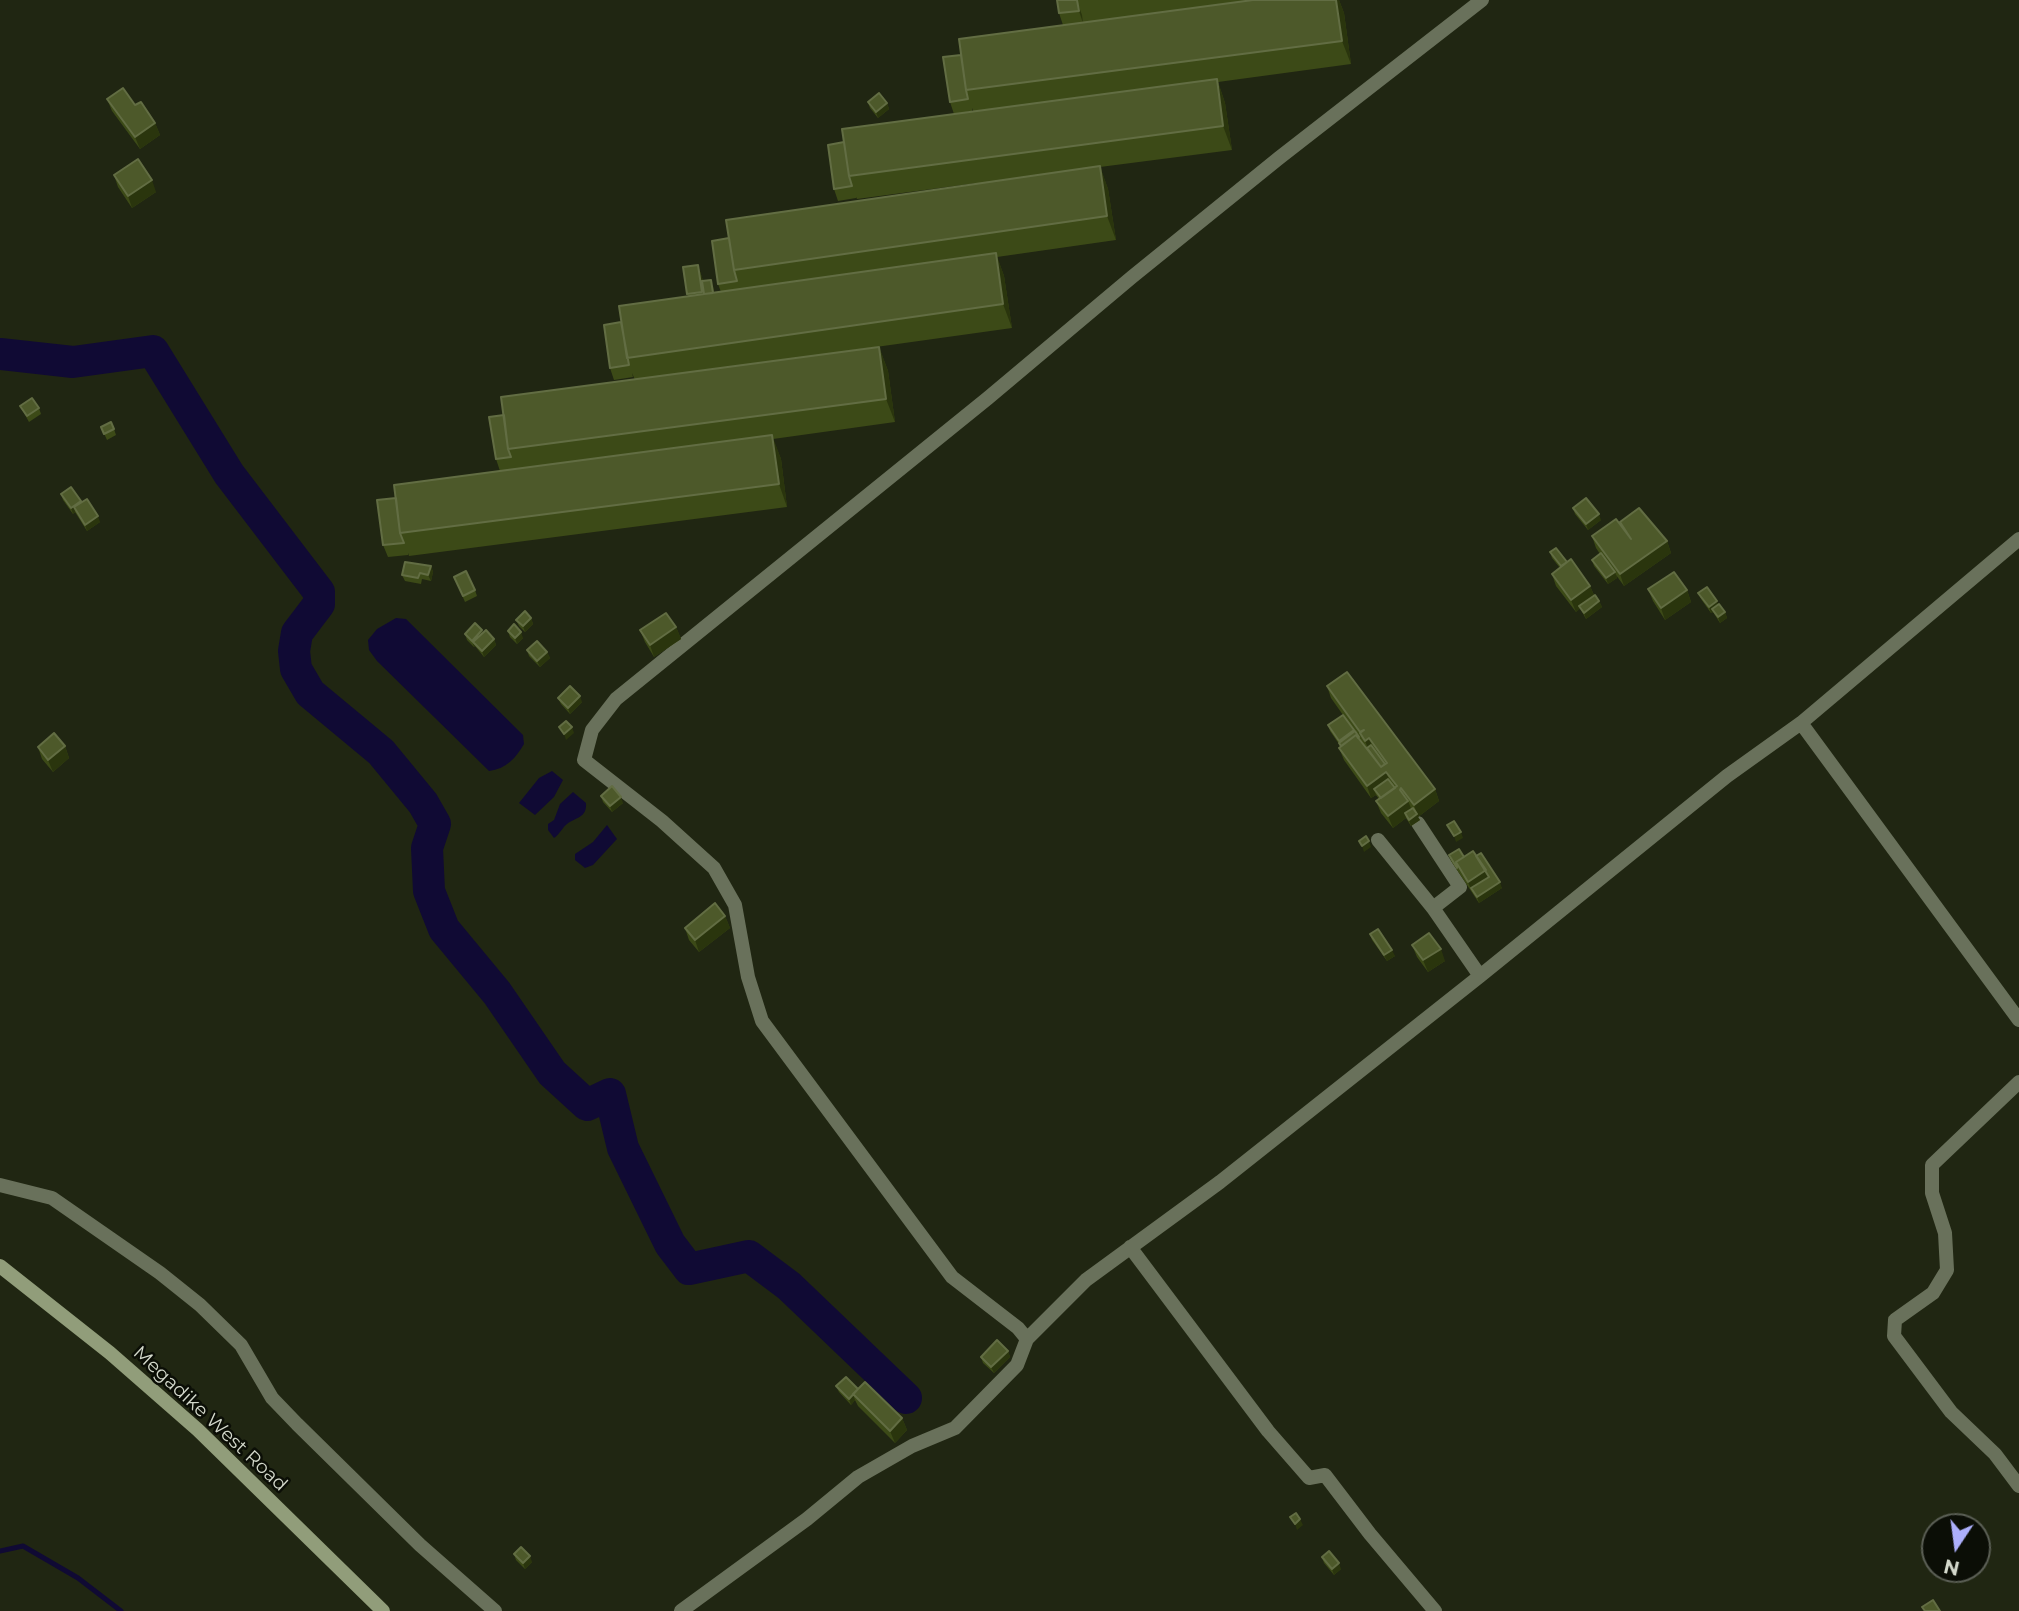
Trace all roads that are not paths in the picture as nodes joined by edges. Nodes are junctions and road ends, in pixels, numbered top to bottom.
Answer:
1 (1482, 0) edge
2 (2019, 539) edge
3 (1801, 723) junction
4 (1418, 823) dead end
5 (1378, 840) dead end
6 (1433, 908) junction
7 (1480, 976) junction
8 (2019, 1020) edge
9 (2019, 1082) edge
10 (0, 1185) edge
11 (1130, 1247) junction
12 (0, 1266) edge
13 (1027, 1339) junction
14 (2019, 1486) edge
15 (383, 1611) edge
16 (495, 1611) edge
17 (681, 1611) edge
18 (1435, 1611) edge

1 - 13 street
2 - 3 street
3 - 7 street
3 - 8 street
4 - 6 street
5 - 6 street
6 - 7 street
7 - 11 street
9 - 14 street
10 - 16 street
11 - 13 street
11 - 18 street
12 - 15 street, Megadike West Road
13 - 17 street

